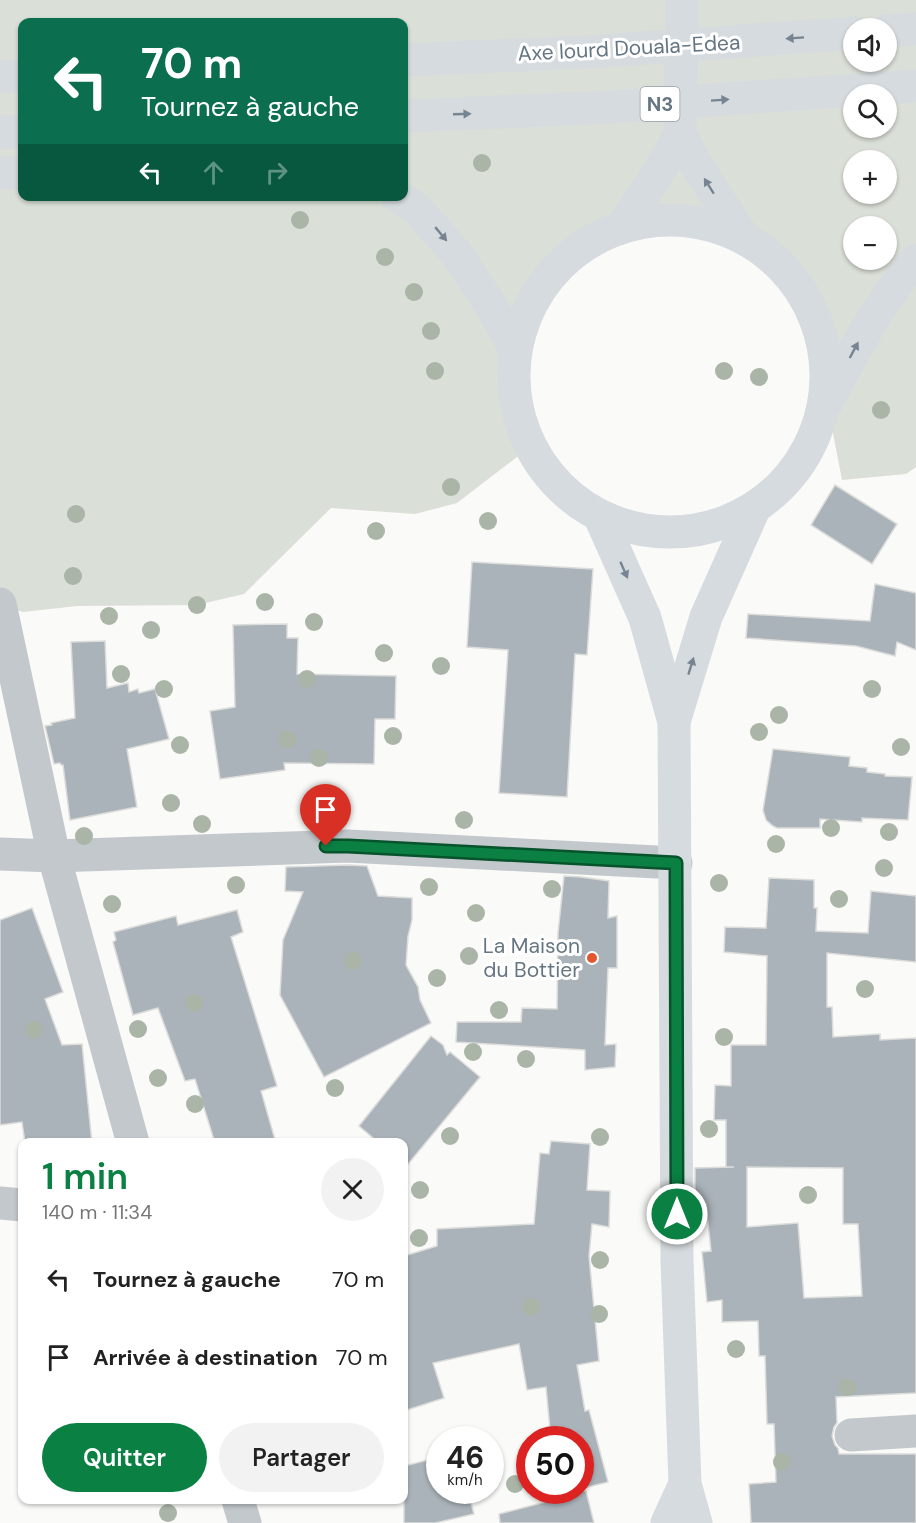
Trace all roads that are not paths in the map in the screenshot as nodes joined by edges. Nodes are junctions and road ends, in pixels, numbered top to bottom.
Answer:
1 (682, 0) edge
2 (916, 29) edge
3 (897, 30) edge
4 (843, 34) edge
5 (408, 60) edge
6 (18, 76) edge
7 (0, 77) edge
8 (916, 86) edge
9 (408, 116) edge
10 (0, 132) edge
11 (18, 132) edge
12 (680, 135) junction
13 (0, 173) edge
14 (18, 173) edge
15 (405, 201) edge
16 (621, 228) junction
17 (741, 234) junction
18 (916, 260) edge
19 (515, 349) junction
20 (827, 402) junction
21 (755, 507) junction
22 (600, 517) junction
23 (0, 604) edge
24 (674, 722) junction
25 (0, 855) edge
26 (54, 856) junction
27 (676, 863) junction
28 (132, 1138) edge
29 (0, 1203) edge
30 (18, 1205) edge
31 (916, 1431) edge
32 (851, 1435) dead end
33 (685, 1484) junction
34 (239, 1504) edge
35 (245, 1523) edge
36 (667, 1523) edge
37 (696, 1523) edge

1 - 12 main road
2 - 3 main road
4 -> 5 main road, Axe lourd Douala-Edea
6 - 7 main road
9 -> 8 main road, N3
10 - 11 main road
12 - 16 main road
17 -> 12 main road
13 - 14 main road
15 -> 19 main road
16 - 17 main road
16 - 19 main road
17 - 20 main road
20 -> 18 main road
19 - 22 main road
20 - 21 main road
21 - 22 main road
24 -> 21 main road
22 -> 24 main road
23 - 26 street
24 - 27 main road
25 - 26 street
26 - 27 street
26 - 28 street
27 - 33 main road
29 - 30 street
31 - 32 street
33 - 36 main road
33 - 37 main road
34 - 35 street

